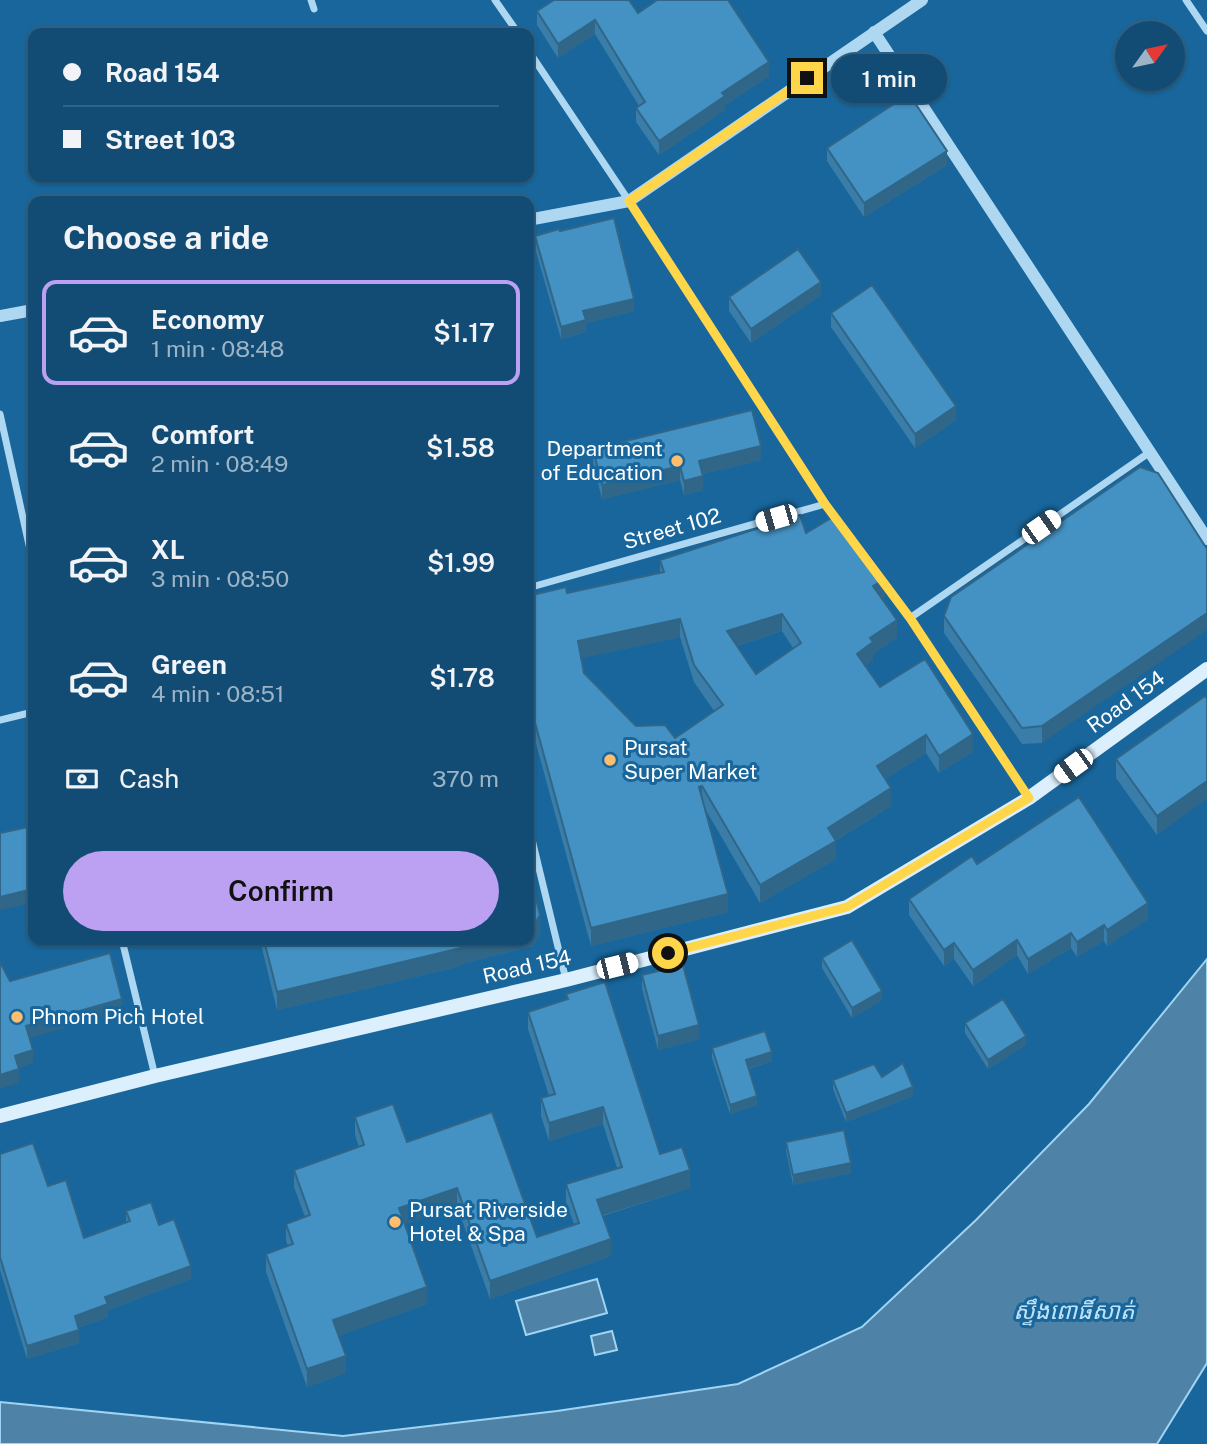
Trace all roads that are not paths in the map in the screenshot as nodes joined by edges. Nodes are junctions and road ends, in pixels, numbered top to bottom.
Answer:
1 (311, 0) edge
2 (495, 0) edge
3 (922, 0) edge
4 (1186, 0) edge
5 (314, 9) dead end
6 (514, 28) edge
7 (1207, 31) edge
8 (874, 32) junction
9 (534, 59) edge
10 (629, 201) junction
11 (534, 219) edge
12 (28, 311) edge
13 (0, 316) edge
14 (0, 414) edge
15 (1150, 452) junction
16 (825, 504) junction
17 (841, 524) edge
18 (28, 540) edge
19 (1207, 540) edge
20 (879, 576) edge
21 (534, 586) edge
22 (910, 618) junction
23 (1207, 669) edge
24 (28, 713) edge
25 (0, 720) edge
26 (1029, 798) junction
27 (534, 848) edge
28 (123, 945) edge
29 (566, 979) junction
30 (155, 1076) junction
31 (0, 1116) edge

1 - 5 street
2 - 6 street
3 - 8 street
4 - 7 street
8 - 10 street
8 - 15 street
9 - 10 street
10 - 11 street
10 - 16 street
12 - 13 street
14 - 18 street
15 - 19 street
15 - 22 street
16 - 17 street
16 - 21 street, Street 102
20 - 22 street
22 - 26 street
23 - 26 main road, Road 154
24 - 25 street
26 - 29 main road, Road 154
27 - 29 street
28 - 30 street
29 - 30 main road, Road 154
30 - 31 main road, Road 154

